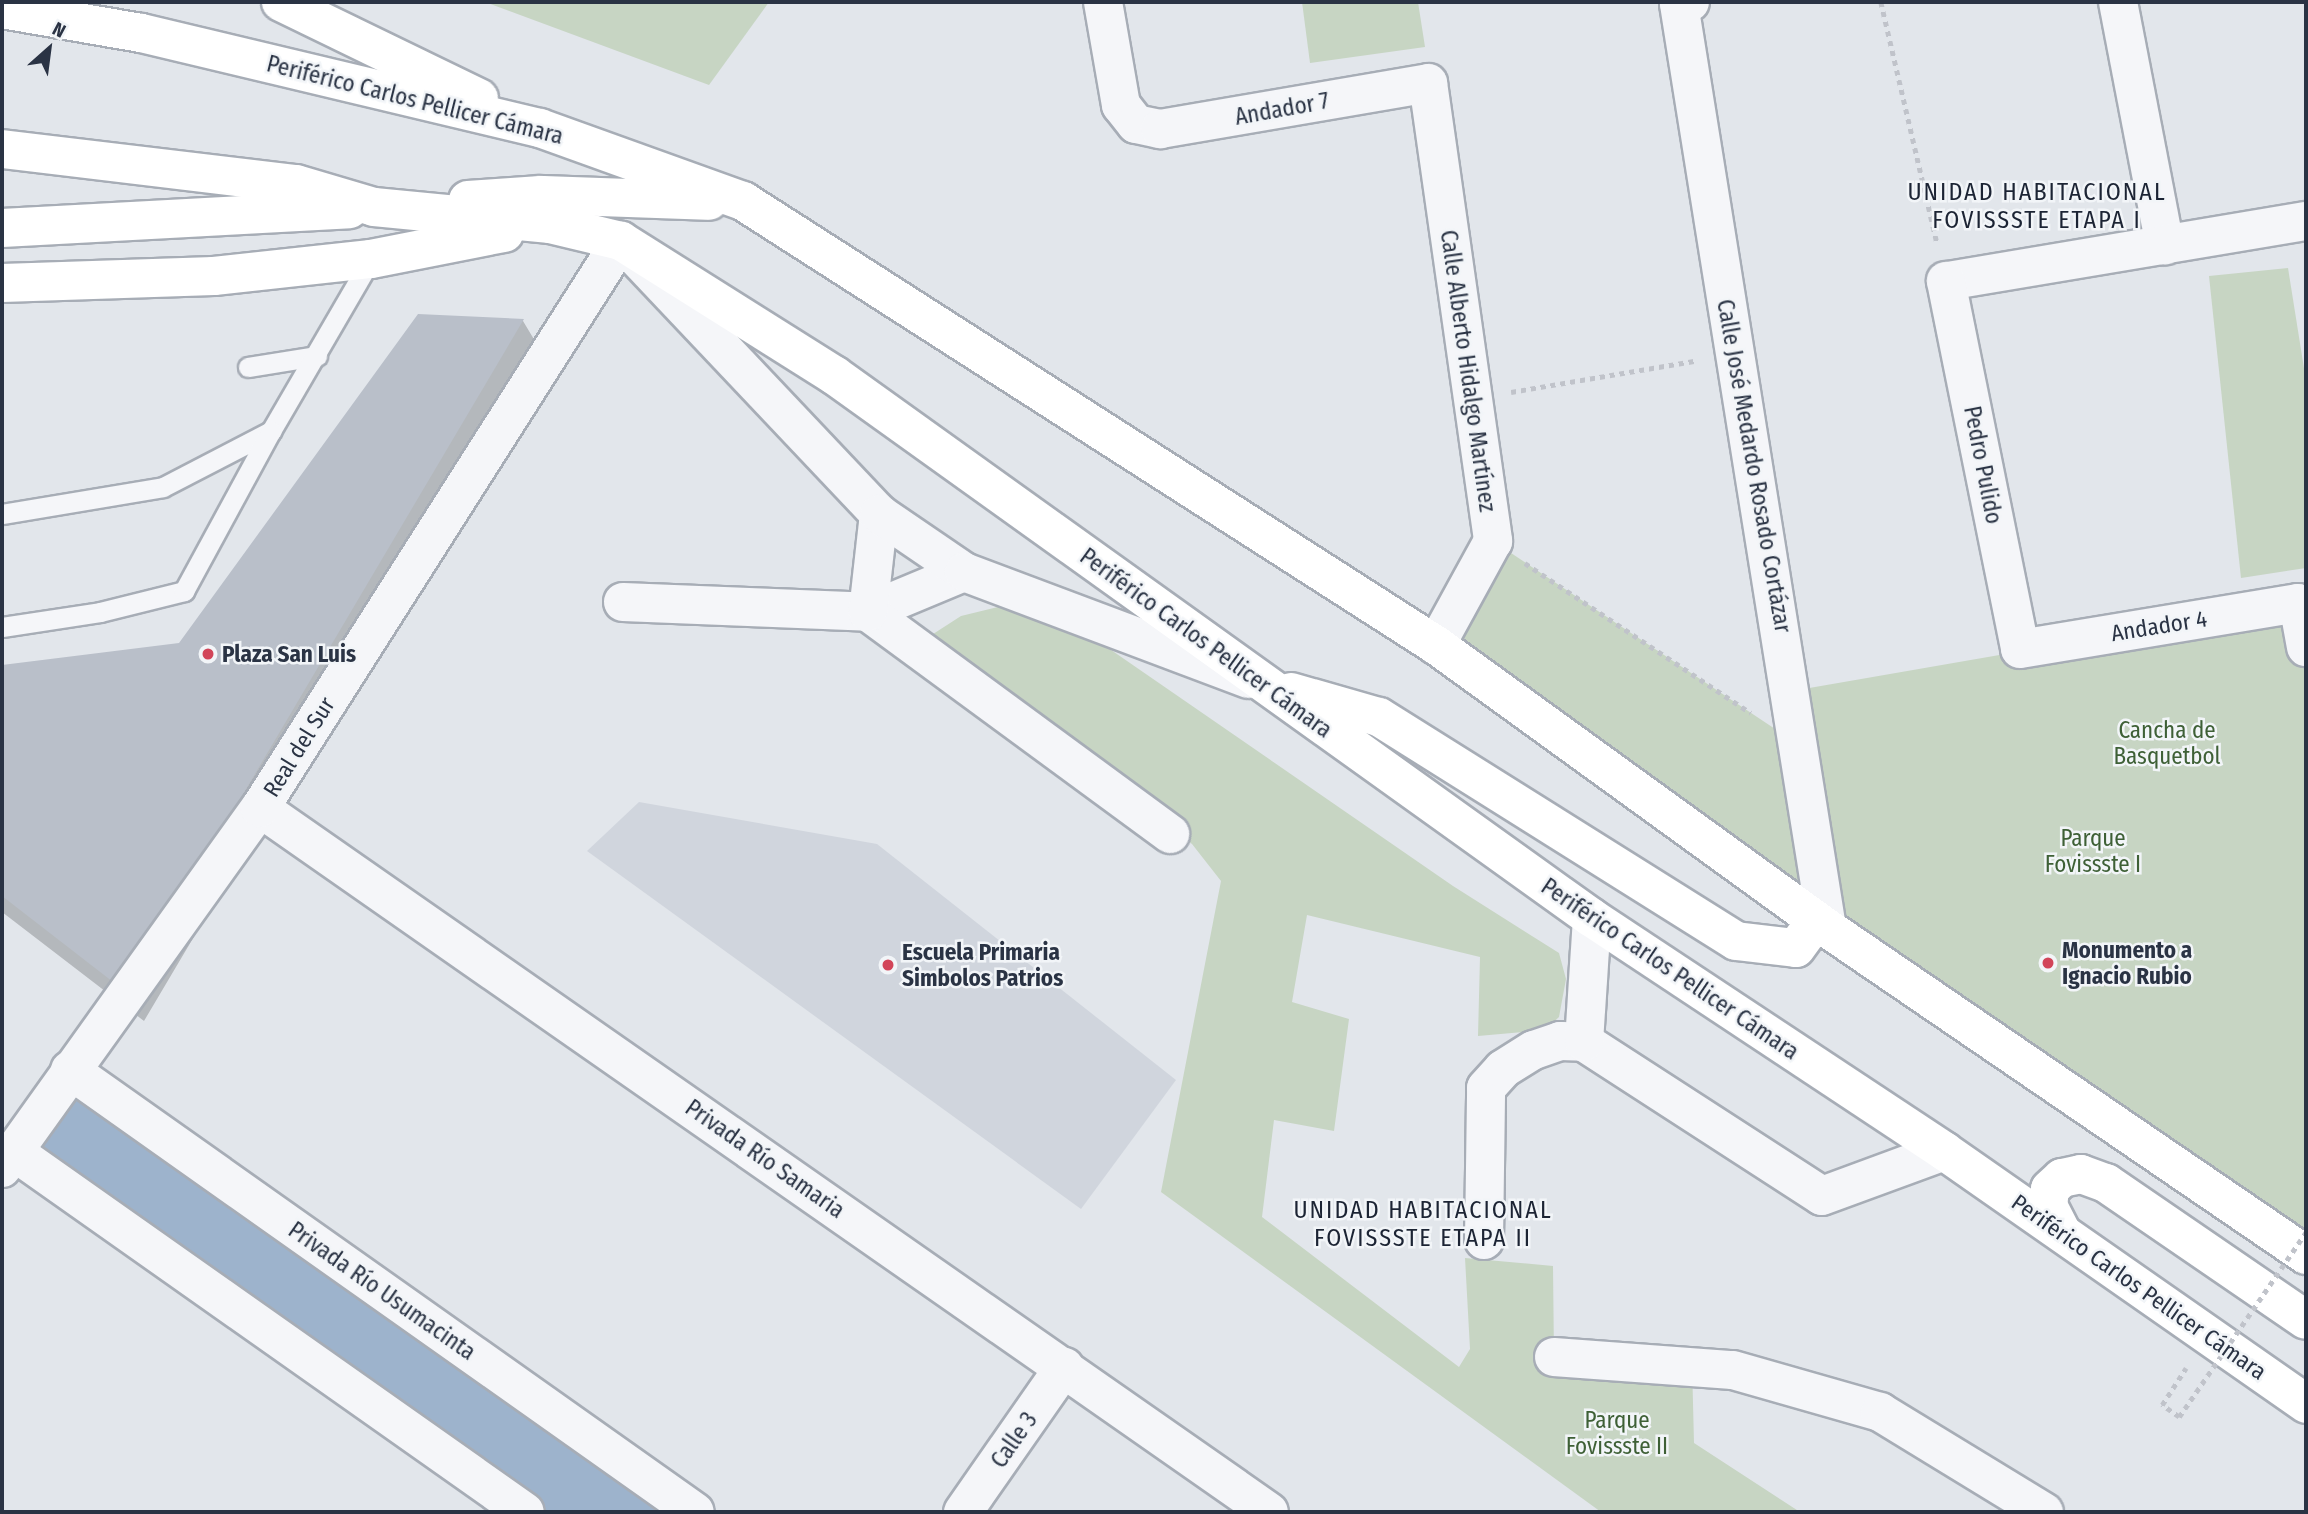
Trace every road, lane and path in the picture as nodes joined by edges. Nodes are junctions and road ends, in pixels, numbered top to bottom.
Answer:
1 (281, 2) edge
2 (1103, 2) edge
3 (1881, 2) edge
4 (2118, 2) edge
5 (1685, 3) edge
6 (2, 9) edge
7 (1428, 83) joint
8 (540, 128) junction
9 (2, 149) edge
10 (201, 171) junction
11 (743, 201) junction
12 (374, 207) junction
13 (206, 218) junction
14 (2306, 221) edge
15 (550, 224) junction
16 (608, 224) junction
17 (2, 228) edge
18 (2165, 246) junction
19 (371, 259) junction
20 (214, 276) junction
21 (1945, 281) junction
22 (2, 283) edge
23 (1735, 354) junction
24 (317, 356) junction
25 (248, 367) dead end
26 (1472, 398) junction
27 (271, 431) junction
28 (2, 514) edge
29 (878, 514) junction
30 (1493, 541) junction
31 (964, 572) junction
32 (623, 602) dead end
33 (868, 612) junction
34 (2, 627) edge
35 (1436, 645) junction
36 (2306, 647) edge
37 (2020, 649) joint
38 (1262, 684) junction
39 (1799, 745) junction
40 (260, 808) junction
41 (1170, 834) dead end
42 (1592, 918) junction
43 (1821, 924) junction
44 (1584, 1042) junction
45 (69, 1070) junction
46 (1944, 1151) junction
47 (7, 1160) edge
48 (2061, 1231) junction
49 (2306, 1232) edge
50 (1484, 1240) dead end
51 (2306, 1255) edge
52 (2306, 1320) edge
53 (1554, 1357) dead end
54 (1064, 1367) junction
55 (2306, 1404) edge
56 (2162, 1405) dead end
57 (525, 1512) edge
58 (695, 1512) edge
59 (963, 1512) edge
60 (1269, 1512) edge
61 (2044, 1512) edge

1 - 8 main road
2 - 7 street, Andador 7
3 - 21 path
4 - 18 street
5 - 23 street, Calle José Medardo Rosado Cortázar
6 - 8 main road, Periférico Carlos Pellicer Cámara
7 - 26 street, Calle Alberto Hidalgo Martínez
8 - 11 main road, Periférico Carlos Pellicer Cámara
9 - 10 main road, Periférico Carlos Pellicer Cámara
10 - 12 main road, Periférico Carlos Pellicer Cámara
10 - 13 main road
11 - 16 main road
11 - 35 main road, Periférico Carlos Pellicer Cámara
12 - 13 main road
12 - 15 main road, Periférico Carlos Pellicer Cámara
12 - 16 main road
13 - 17 main road
13 - 20 main road
14 - 18 street
15 - 16 main road, Periférico Carlos Pellicer Cámara
15 - 19 main road
16 - 29 street
16 - 38 main road, Periférico Carlos Pellicer Cámara
16 - 40 street, Real del Sur
18 - 21 street
19 - 20 main road
19 - 24 lane
20 - 22 main road
21 - 37 street, Pedro Pulido
23 - 26 path
23 - 39 street, Calle José Medardo Rosado Cortázar
24 - 25 lane
24 - 27 lane
26 - 30 street, Calle Alberto Hidalgo Martínez
27 - 28 lane
27 - 34 lane
29 - 31 street
29 - 33 street
30 - 35 street, Calle Alberto Hidalgo Martínez
30 - 39 path
31 - 33 street
31 - 38 street
32 - 33 street
33 - 41 street
35 - 43 main road, Periférico Carlos Pellicer Cámara
36 - 37 street, Andador 4
38 - 42 main road, Periférico Carlos Pellicer Cámara
38 - 43 main road
39 - 43 street, Calle José Medardo Rosado Cortázar
40 - 45 street, Real del Sur
40 - 54 street, Privada Río Samaria
42 - 44 street
42 - 46 main road, Periférico Carlos Pellicer Cámara
43 - 51 main road, Periférico Carlos Pellicer Cámara
44 - 46 street
44 - 50 street
45 - 47 street, Real del Sur
45 - 58 street, Privada Río Usumacinta
46 - 48 main road, Periférico Carlos Pellicer Cámara
47 - 57 street
48 - 52 main road
48 - 55 main road, Periférico Carlos Pellicer Cámara
49 - 56 path, bridge
53 - 61 street
54 - 59 street, Calle 3
54 - 60 street, Privada Río Samaria

